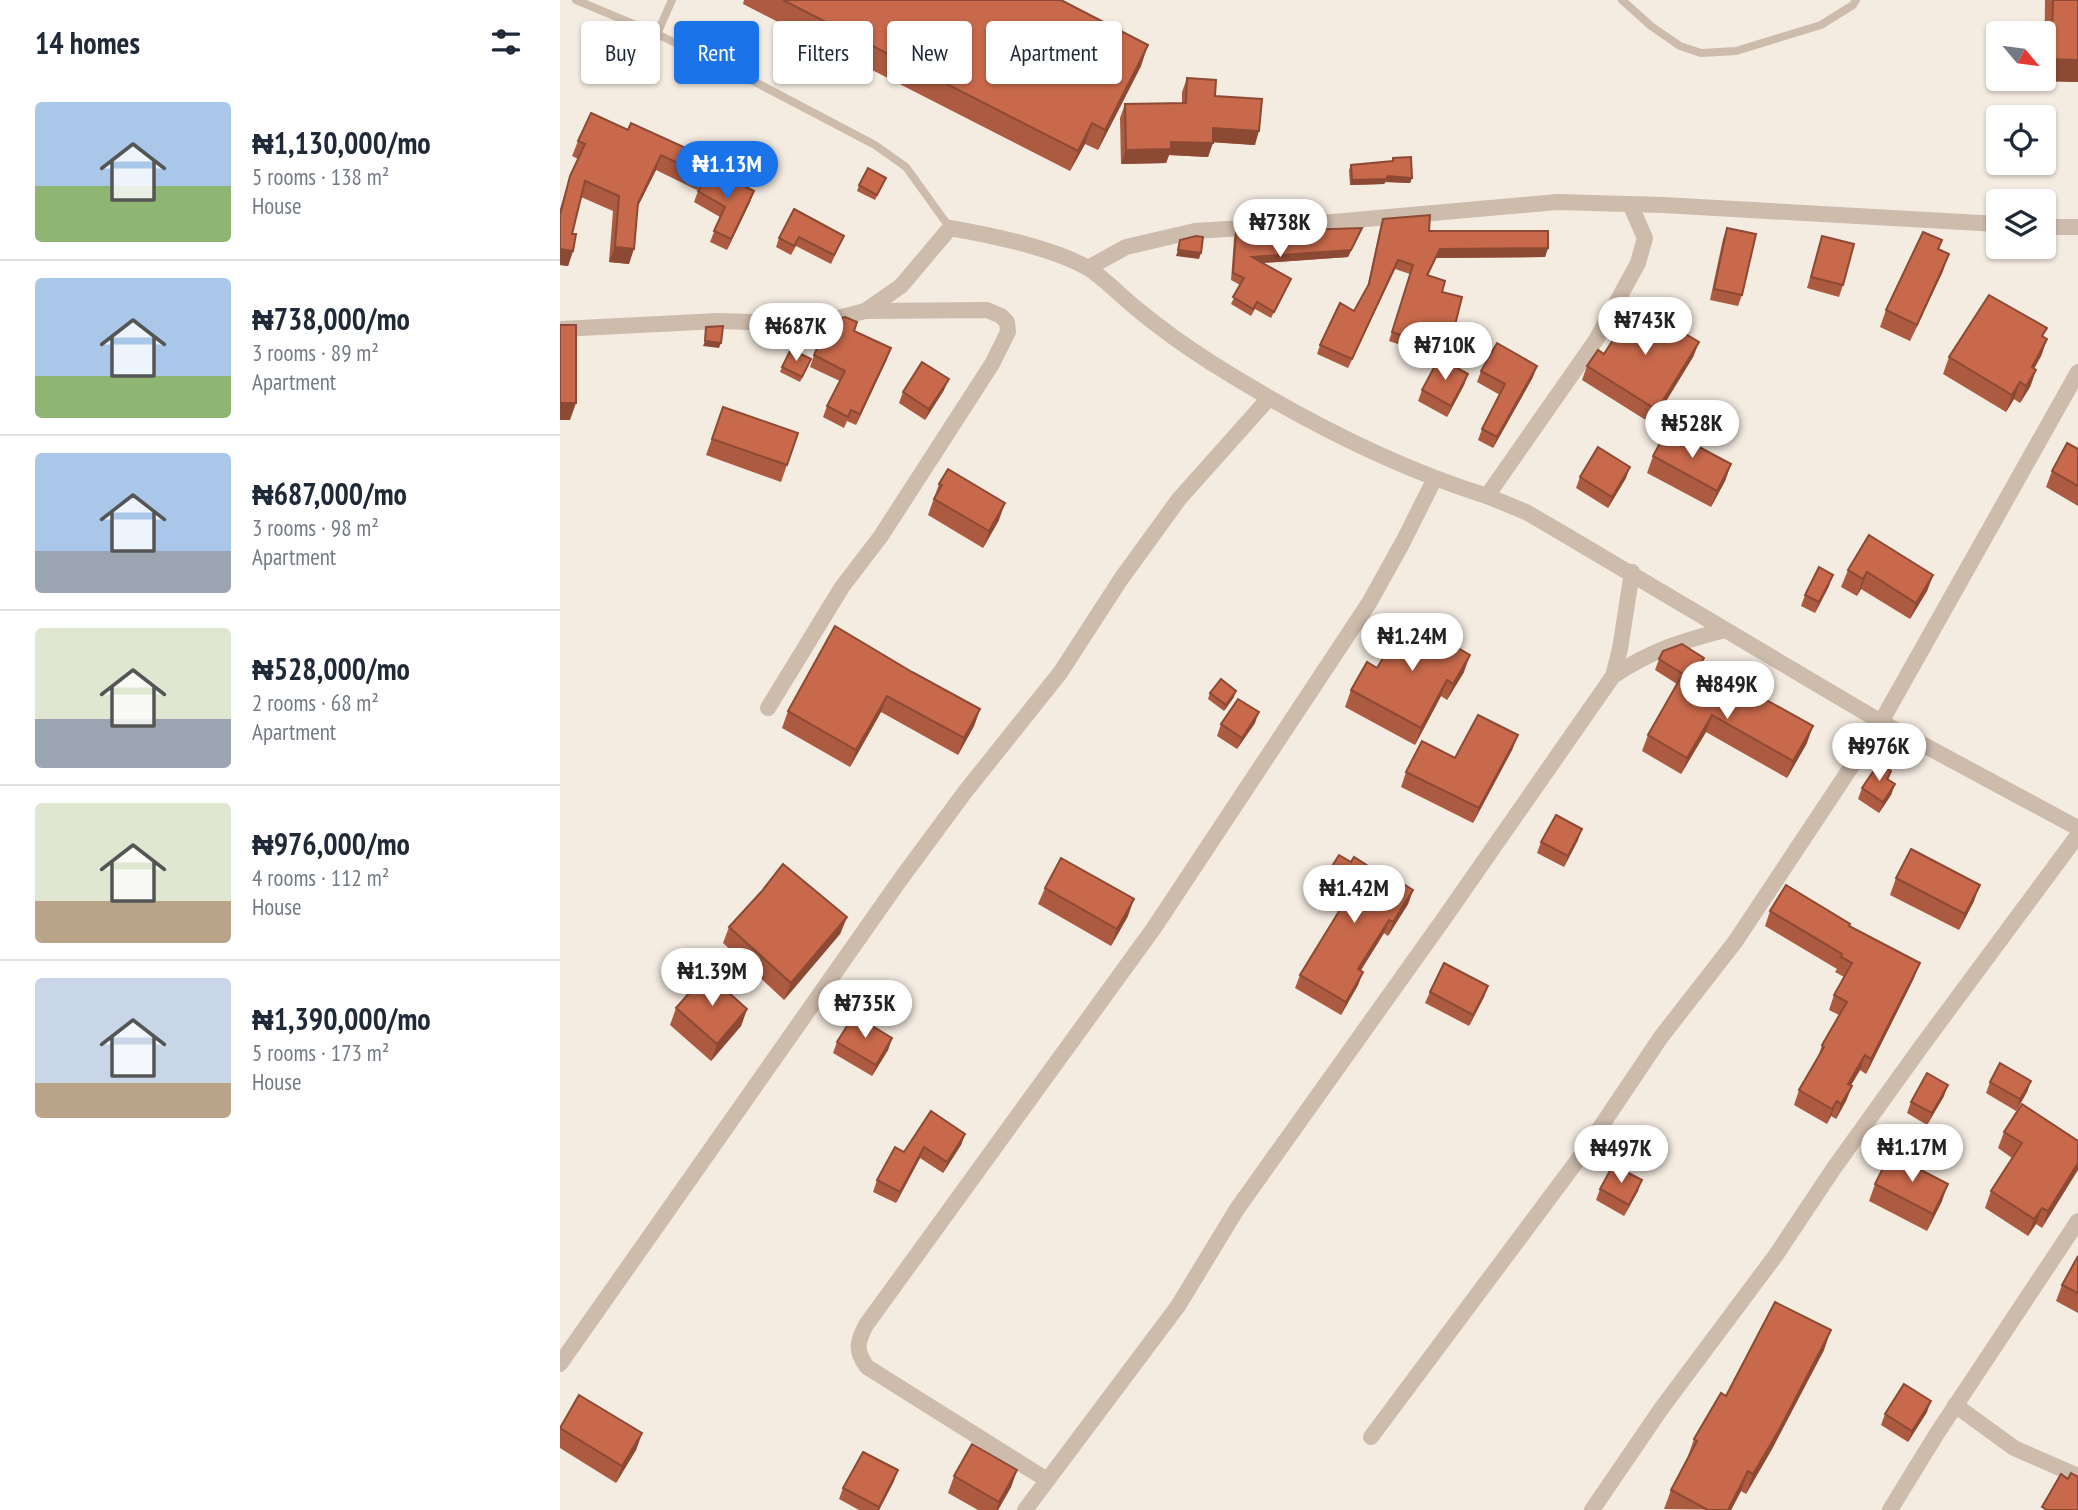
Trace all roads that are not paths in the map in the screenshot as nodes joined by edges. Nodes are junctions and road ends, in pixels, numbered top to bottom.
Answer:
1 (576, 0) edge
2 (672, 0) edge
3 (1622, 0) edge
4 (1856, 0) edge
5 (626, 21) edge
6 (660, 27) edge
7 (660, 35) edge
8 (1630, 204) junction
9 (1986, 224) edge
10 (2056, 227) edge
11 (2078, 227) edge
12 (950, 228) junction
13 (1088, 268) junction
14 (865, 311) junction
15 (560, 329) edge
16 (2078, 372) edge
17 (1269, 398) junction
18 (1434, 480) junction
19 (1486, 496) junction
20 (1632, 572) junction
21 (1725, 630) junction
22 (1613, 676) junction
23 (768, 708) dead end
24 (1881, 722) junction
25 (2078, 828) edge
26 (2078, 835) edge
27 (2078, 1221) edge
28 (560, 1364) edge
29 (1955, 1405) junction
30 (1371, 1437) dead end
31 (2078, 1476) edge
32 (1047, 1480) junction
33 (1025, 1510) edge
34 (1592, 1510) edge
35 (1889, 1510) edge

1 - 5 lane
2 - 6 lane
3 - 4 lane
7 - 12 lane
8 - 9 street
8 - 13 street
8 - 19 street
10 - 11 street
12 - 13 street
12 - 14 street
13 - 17 street
14 - 15 street
14 - 23 street
16 - 24 street
17 - 18 street
17 - 28 street
18 - 19 street
18 - 32 street
19 - 20 street
20 - 21 street
20 - 22 street
21 - 22 street
21 - 24 street
22 - 32 street
24 - 25 street
24 - 30 street
26 - 34 street
27 - 29 street
29 - 31 street
29 - 35 street
32 - 33 street

